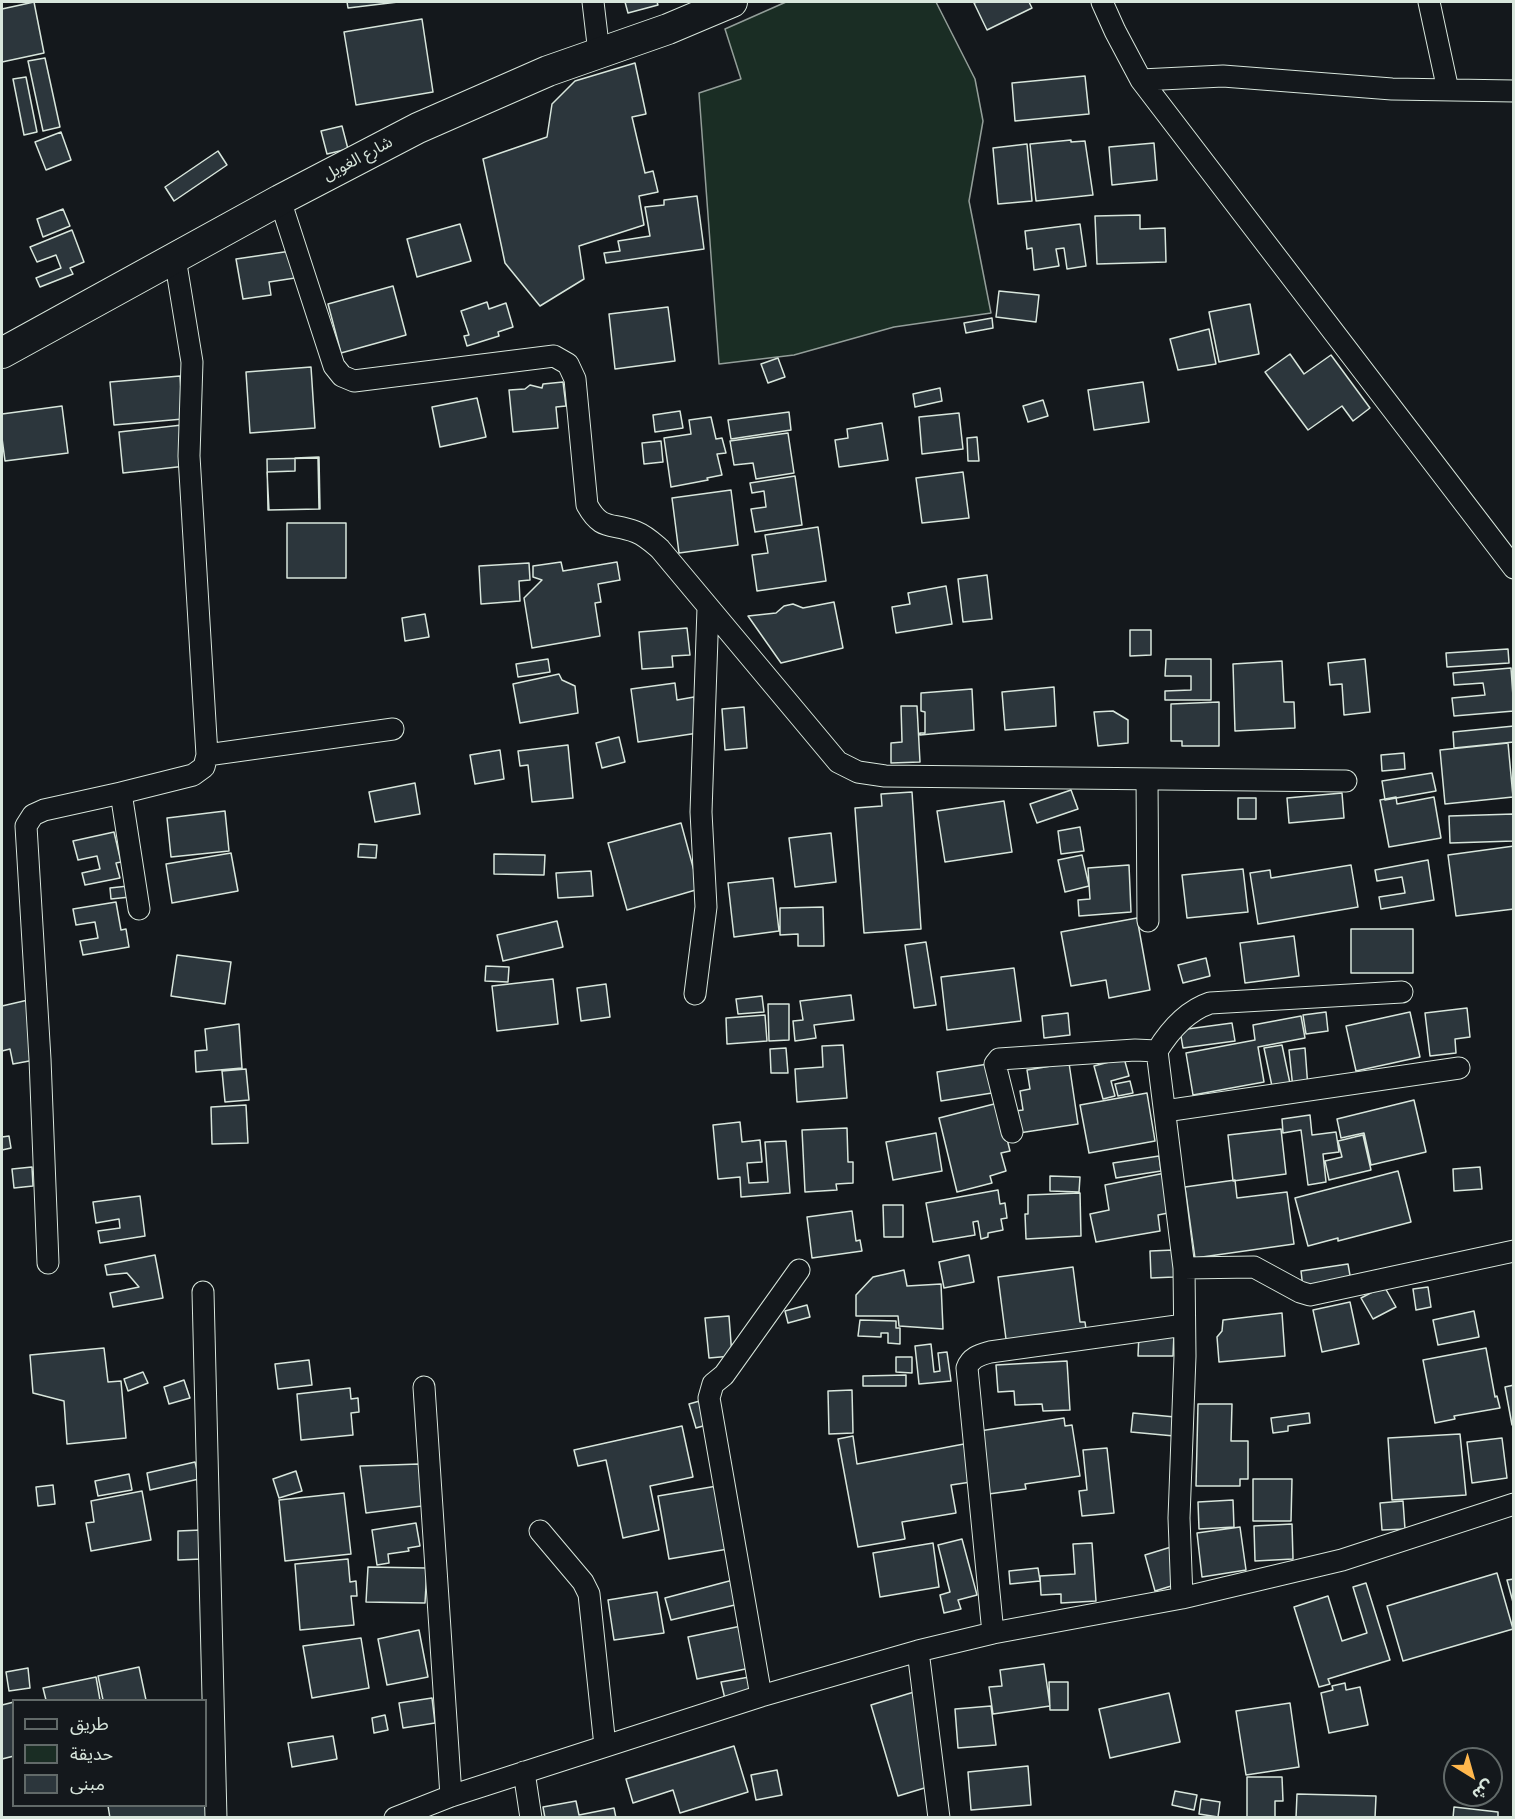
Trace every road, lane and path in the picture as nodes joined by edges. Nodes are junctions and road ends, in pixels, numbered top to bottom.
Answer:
1 (593, 2) edge
2 (732, 2) edge
3 (1102, 2) edge
4 (1429, 2) edge
5 (599, 53) junction
6 (1141, 80) junction
7 (1448, 90) junction
8 (1514, 91) edge
9 (280, 200) junction
10 (176, 258) junction
11 (2, 353) edge
12 (1514, 568) edge
13 (708, 608) junction
14 (393, 729) dead end
15 (207, 755) junction
16 (1147, 779) junction
17 (1346, 781) dead end
18 (121, 793) junction
19 (139, 909) dead end
20 (1148, 921) dead end
21 (1402, 992) dead end
22 (696, 994) dead end
23 (1157, 1051) junction
24 (1459, 1068) dead end
25 (1165, 1111) junction
26 (1012, 1132) dead end
27 (1514, 1251) edge
28 (48, 1263) dead end
29 (1184, 1268) junction
30 (799, 1270) dead end
31 (203, 1292) dead end
32 (1184, 1325) junction
33 (424, 1387) dead end
34 (1514, 1504) edge
35 (540, 1531) dead end
36 (1182, 1598) junction
37 (993, 1633) junction
38 (918, 1651) junction
39 (761, 1696) junction
40 (605, 1746) junction
41 (524, 1773) junction
42 (451, 1796) junction
43 (216, 1818) edge
44 (395, 1818) edge
45 (531, 1818) edge
46 (939, 1818) edge

1 - 5 street
2 - 5 street, شارع الغويل
3 - 6 street
4 - 7 street
5 - 9 street, شارع الغويل
6 - 7 street
6 - 12 street
7 - 8 street
9 - 10 street, شارع الغويل
9 - 13 street
10 - 11 street, شارع الغويل
10 - 15 street
13 - 16 street
13 - 22 street
14 - 15 street
15 - 18 street
16 - 17 street
16 - 20 street
18 - 19 street
18 - 28 street
21 - 23 street
23 - 25 street
23 - 26 street
24 - 25 street
25 - 29 street
27 - 29 street
29 - 32 street
30 - 39 street
31 - 43 street
32 - 36 street
32 - 37 street
33 - 42 street
34 - 36 street
35 - 40 street
36 - 37 street
37 - 38 street
38 - 39 street
38 - 46 street
39 - 40 street
40 - 41 street
41 - 42 street
41 - 45 street
42 - 44 street

